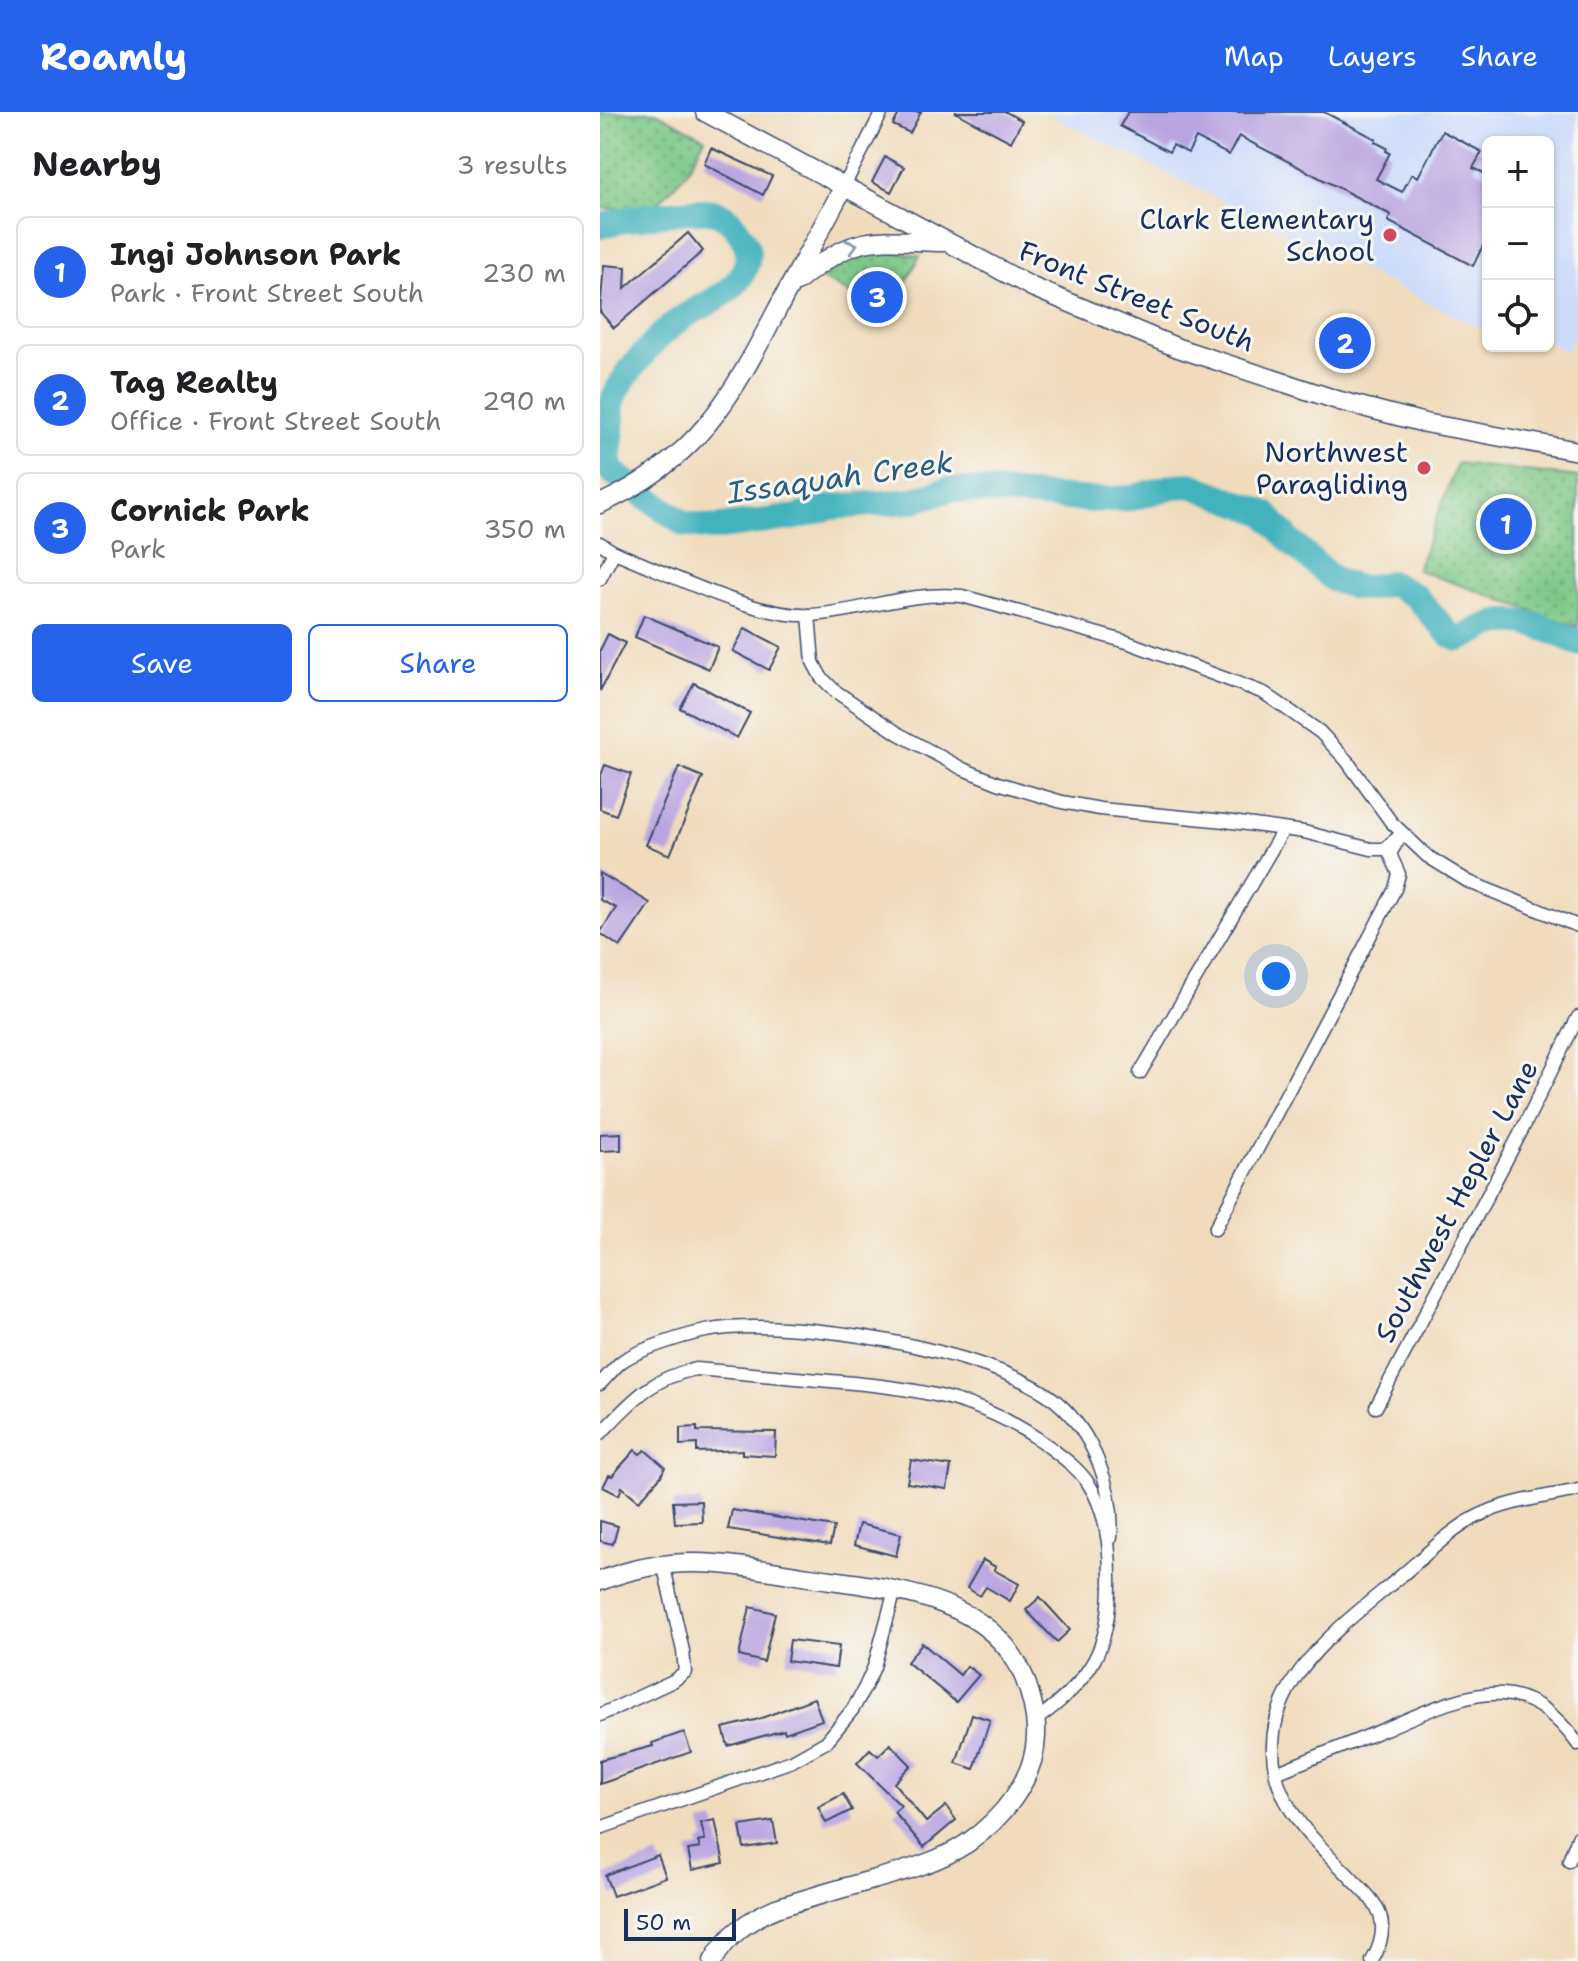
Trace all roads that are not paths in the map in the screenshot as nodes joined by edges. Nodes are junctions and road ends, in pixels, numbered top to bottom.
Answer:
1 (705, 112) edge
2 (882, 112) edge
3 (844, 186) junction
4 (948, 242) junction
5 (789, 289) junction
6 (1578, 451) edge
7 (608, 500) edge
8 (600, 543) edge
9 (614, 552) junction
10 (600, 579) edge
11 (809, 615) junction
12 (1283, 830) junction
13 (1402, 834) junction
14 (1578, 926) edge
15 (1578, 1017) edge
16 (1140, 1073) dead end
17 (1215, 1229) dead end
18 (600, 1384) edge
19 (1376, 1407) dead end
20 (600, 1434) edge
21 (1578, 1490) edge
22 (1110, 1556) junction
23 (663, 1563) junction
24 (600, 1581) edge
25 (895, 1590) junction
26 (600, 1715) edge
27 (1036, 1720) junction
28 (1578, 1744) edge
29 (1276, 1773) junction
30 (600, 1828) edge
31 (1578, 1837) edge
32 (1569, 1861) dead end
33 (713, 1961) edge
34 (1372, 1961) edge

1 - 3 street, Front Street South
2 - 3 street
3 - 4 street, Front Street South
3 - 5 street
5 -> 4 street
4 - 6 street, Front Street South
5 - 7 street
8 - 9 street
9 - 10 street
9 - 11 street
11 - 12 street
11 - 13 street
12 - 13 street
12 - 16 street
13 - 14 street
13 - 17 street
15 - 19 street, Southwest Hepler Lane
18 - 22 street
20 - 22 street
21 - 29 street
22 - 27 street
23 - 24 street
23 - 25 street
23 - 26 street
25 - 27 street
25 - 30 street
27 - 33 street
28 - 29 street
29 - 34 street
31 - 32 street

